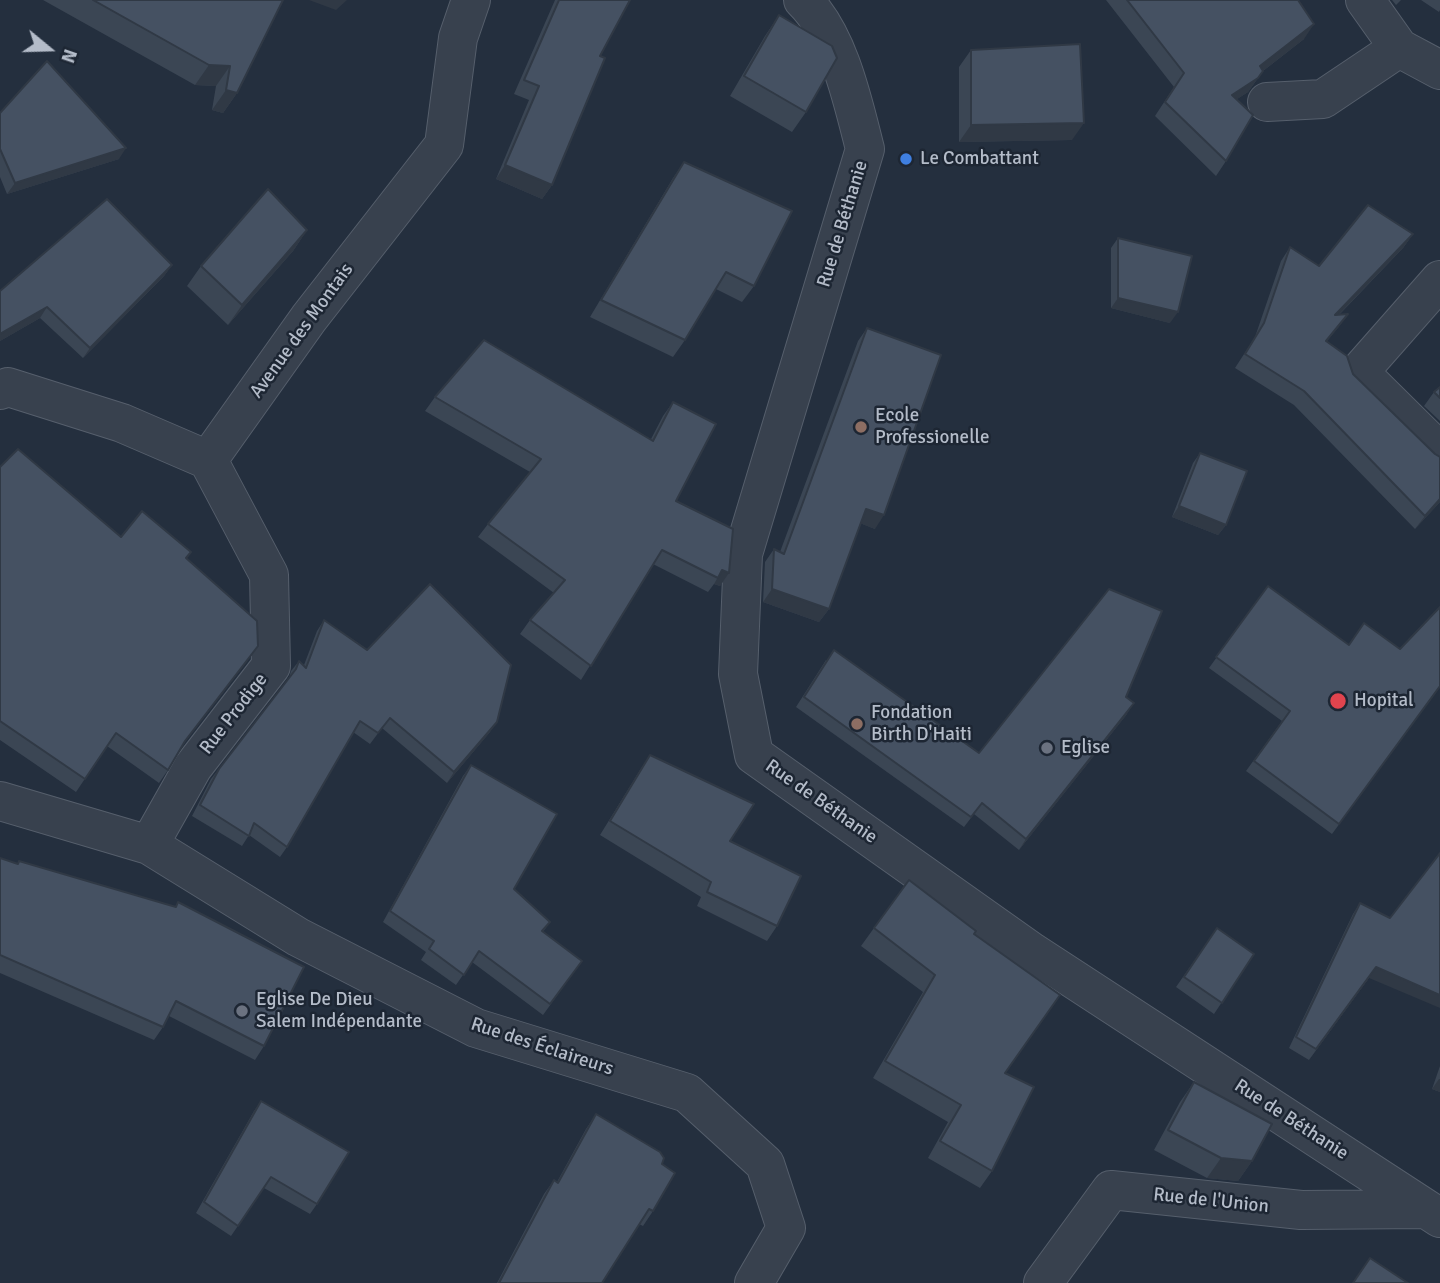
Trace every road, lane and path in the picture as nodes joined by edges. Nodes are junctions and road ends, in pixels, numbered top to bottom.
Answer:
1 (471, 0) edge
2 (803, 0) edge
3 (1365, 0) edge
4 (1399, 48) junction
5 (1440, 70) edge
6 (1267, 102) dead end
7 (1440, 280) edge
8 (0, 390) edge
9 (1440, 452) edge
10 (208, 460) junction
11 (0, 801) edge
12 (149, 845) junction
13 (1433, 1213) edge
14 (754, 1283) edge
15 (1043, 1283) edge

1 - 10 street, Avenue des Montais
2 - 13 street, Rue de Béthanie
3 - 4 street
4 - 5 street
4 - 6 street
7 - 9 street
8 - 10 street
10 - 12 street, Rue Prodige
11 - 12 street, Rue des Éclaireurs
12 - 14 street, Rue des Éclaireurs
13 - 15 street, Rue de l'Union

